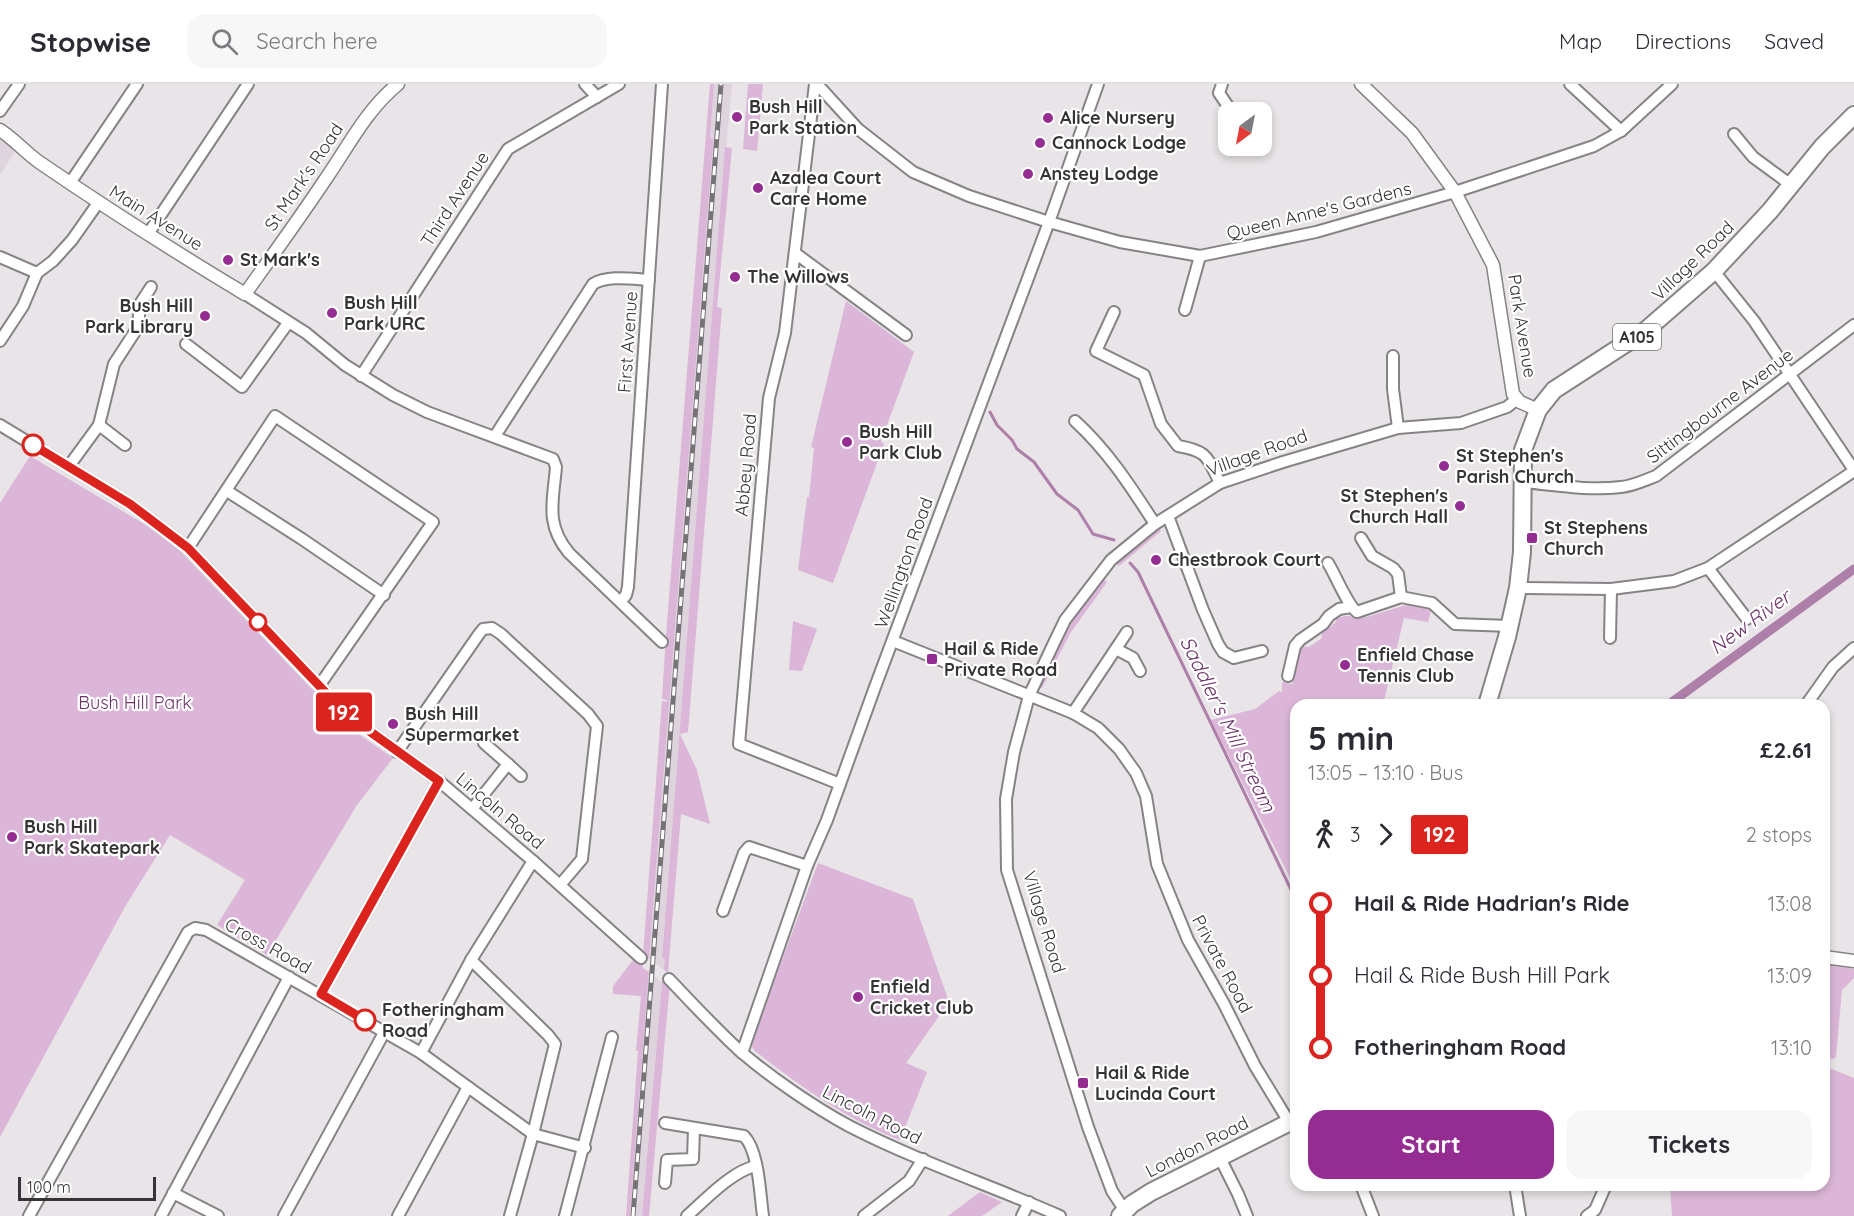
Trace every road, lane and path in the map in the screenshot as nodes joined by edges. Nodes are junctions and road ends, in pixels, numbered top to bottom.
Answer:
1 (19, 84) edge
2 (137, 84) edge
3 (248, 84) edge
4 (398, 84) edge
5 (585, 84) edge
6 (620, 84) edge
7 (662, 84) edge
8 (816, 84) edge
9 (1098, 84) edge
10 (1222, 84) edge
11 (1361, 84) edge
12 (1570, 84) edge
13 (1672, 84) edge
14 (597, 97) junction
15 (1225, 102) edge
16 (0, 111) edge
17 (1854, 115) edge
18 (0, 130) edge
19 (1621, 131) junction
20 (1734, 134) dead end
21 (70, 183) junction
22 (1791, 185) junction
23 (1455, 192) junction
24 (98, 203) junction
25 (1049, 222) junction
26 (148, 234) junction
27 (795, 253) junction
28 (1200, 256) junction
29 (0, 257) edge
30 (1714, 271) junction
31 (37, 273) junction
32 (649, 279) junction
33 (151, 287) dead end
34 (244, 294) junction
35 (1185, 310) dead end
36 (1114, 312) dead end
37 (288, 323) junction
38 (1854, 325) edge
39 (904, 330) dead end
40 (0, 341) edge
41 (186, 344) dead end
42 (1393, 356) dead end
43 (1791, 374) junction
44 (361, 376) junction
45 (1517, 399) junction
46 (1538, 410) junction
47 (1075, 421) dead end
48 (0, 425) edge
49 (99, 425) junction
50 (1398, 428) junction
51 (495, 436) junction
52 (125, 446) dead end
53 (69, 466) junction
54 (1854, 470) edge
55 (1523, 482) junction
56 (1220, 483) junction
57 (227, 491) junction
58 (1168, 516) junction
59 (1155, 524) junction
60 (1361, 538) dead end
61 (188, 548) junction
62 (1328, 563) dead end
63 (1708, 568) junction
64 (1518, 588) junction
65 (1611, 589) junction
66 (384, 595) junction
67 (1401, 597) junction
68 (621, 601) junction
69 (1351, 607) junction
70 (1747, 619) dead end
71 (1510, 626) junction
72 (1127, 632) dead end
73 (1610, 638) dead end
74 (893, 641) junction
75 (662, 642) dead end
76 (1854, 648) edge
77 (1116, 649) junction
78 (1262, 651) dead end
79 (1140, 670) dead end
80 (1288, 676) dead end
81 (319, 686) junction
82 (1029, 696) junction
83 (1489, 699) edge
84 (1810, 699) edge
85 (1074, 713) junction
86 (484, 743) dead end
87 (398, 752) junction
88 (508, 764) junction
89 (520, 776) dead end
90 (439, 781) junction
91 (840, 784) junction
92 (472, 809) junction
93 (533, 861) junction
94 (807, 866) junction
95 (560, 885) junction
96 (723, 910) dead end
97 (641, 958) dead end
98 (1830, 958) edge
99 (471, 960) junction
100 (1854, 961) edge
101 (289, 977) junction
102 (669, 979) dead end
103 (321, 994) junction
104 (385, 1031) junction
105 (612, 1037) dead end
106 (422, 1053) junction
107 (742, 1053) junction
108 (468, 1087) junction
109 (1290, 1116) edge
110 (1290, 1122) edge
111 (665, 1123) dead end
112 (694, 1128) junction
113 (533, 1134) junction
114 (585, 1148) junction
115 (1220, 1158) junction
116 (923, 1159) junction
117 (756, 1166) junction
118 (665, 1183) dead end
119 (1363, 1191) edge
120 (1516, 1191) edge
121 (1603, 1191) edge
122 (173, 1193) junction
123 (1029, 1202) junction
124 (1123, 1213) edge
125 (29, 1216) edge
126 (161, 1216) edge
127 (219, 1216) edge
128 (284, 1216) edge
129 (398, 1216) edge
130 (510, 1216) edge
131 (566, 1216) edge
132 (687, 1216) edge
133 (763, 1216) edge
134 (864, 1216) edge
135 (1022, 1216) edge
136 (1060, 1216) edge
137 (1247, 1216) edge
138 (1372, 1216) edge
139 (1520, 1216) edge
140 (1587, 1216) edge

1 - 16 street
2 - 21 street
3 - 26 street
4 - 34 street, St Mark's Road
5 - 14 street
6 - 14 street, Third Avenue
7 - 32 street, First Avenue
8 - 25 street, Queen Anne's Gardens
8 - 27 street, Abbey Road
9 - 25 street, Wellington Road
10 - 15 street
11 - 23 street, Park Avenue
12 - 19 street
13 - 19 street, Queen Anne's Gardens
14 - 44 street, Third Avenue
17 - 22 main road, Village Road / A105
18 - 21 street, Main Avenue
19 - 23 street, Queen Anne's Gardens
20 - 22 street
21 - 24 street, Main Avenue
22 - 30 main road, Village Road / A105
23 - 28 street, Queen Anne's Gardens
23 - 45 street, Park Avenue
24 - 26 street, Main Avenue
24 - 31 street
25 - 28 street, Queen Anne's Gardens
25 - 74 street, Wellington Road
26 - 34 street, Main Avenue
27 - 39 street
27 - 91 street, Abbey Road
28 - 35 street
29 - 31 street
30 - 43 street
30 - 46 main road, Village Road / A105
31 - 40 street
32 - 51 street
32 - 68 street, First Avenue
33 - 49 street
34 - 37 street, Main Avenue
36 - 56 street
37 - 41 street
37 - 44 street, Main Avenue
38 - 43 street, Sittingbourne Avenue
42 - 50 street
43 - 54 street
43 - 55 street, Sittingbourne Avenue
44 - 51 street, Main Avenue
45 - 46 street, Park Avenue
45 - 50 street, Village Road
46 - 55 main road, A105
47 - 59 street
48 - 53 street, Lincoln Road
49 - 52 street
49 - 53 street
50 - 56 street, Village Road
51 - 68 street, Main Avenue
53 - 61 street, Lincoln Road
54 - 63 street
55 - 64 main road, A105
56 - 58 street, Village Road
57 - 61 street
57 - 66 street
57 - 66 street
58 - 59 street, Village Road
58 - 78 street
59 - 82 street, Village Road
60 - 67 street
61 - 81 street, Lincoln Road
62 - 69 street
63 - 65 street
63 - 70 street
64 - 65 street
64 - 71 main road, A105
65 - 73 street
66 - 81 street
67 - 69 street
67 - 71 street
68 - 75 street
69 - 80 street
71 - 83 main road, A105
72 - 77 street
74 - 82 street, Private Road
74 - 91 street, Wellington Road
76 - 84 street
77 - 79 street
77 - 85 street
81 - 87 street, Lincoln Road
82 - 85 street, Private Road
82 - 124 street, Village Road
85 - 109 street, Private Road
86 - 88 street
87 - 90 street, Lincoln Road
87 - 95 street
88 - 89 street
88 - 92 street
90 - 92 street, Lincoln Road
90 - 103 street
91 - 94 street, Wellington Road
92 - 93 street, Lincoln Road
93 - 95 street, Lincoln Road
93 - 99 street
94 - 96 street
94 - 107 street, Wellington Road
95 - 97 street, Lincoln Road
98 - 100 street
99 - 106 street
99 - 113 street
101 - 103 street, Cross Road
101 - 122 street
101 - 125 street, Cross Road
102 - 107 street, Lincoln Road
103 - 104 street, Cross Road
104 - 106 street, Cross Road
104 - 128 street
105 - 114 street
106 - 108 street, Cross Road
107 - 116 street, Lincoln Road
108 - 113 street, Cross Road
108 - 129 street
110 - 115 main road, London Road
111 - 112 street
112 - 117 street
112 - 118 street
113 - 114 street
113 - 130 street
114 - 131 street
115 - 124 main road, London Road
115 - 137 street
116 - 123 street, Lincoln Road
116 - 134 street
117 - 132 street
117 - 133 street
119 - 138 street
120 - 139 street
121 - 140 street
122 - 126 street
122 - 127 street
123 - 135 street
123 - 136 street, Lincoln Road

